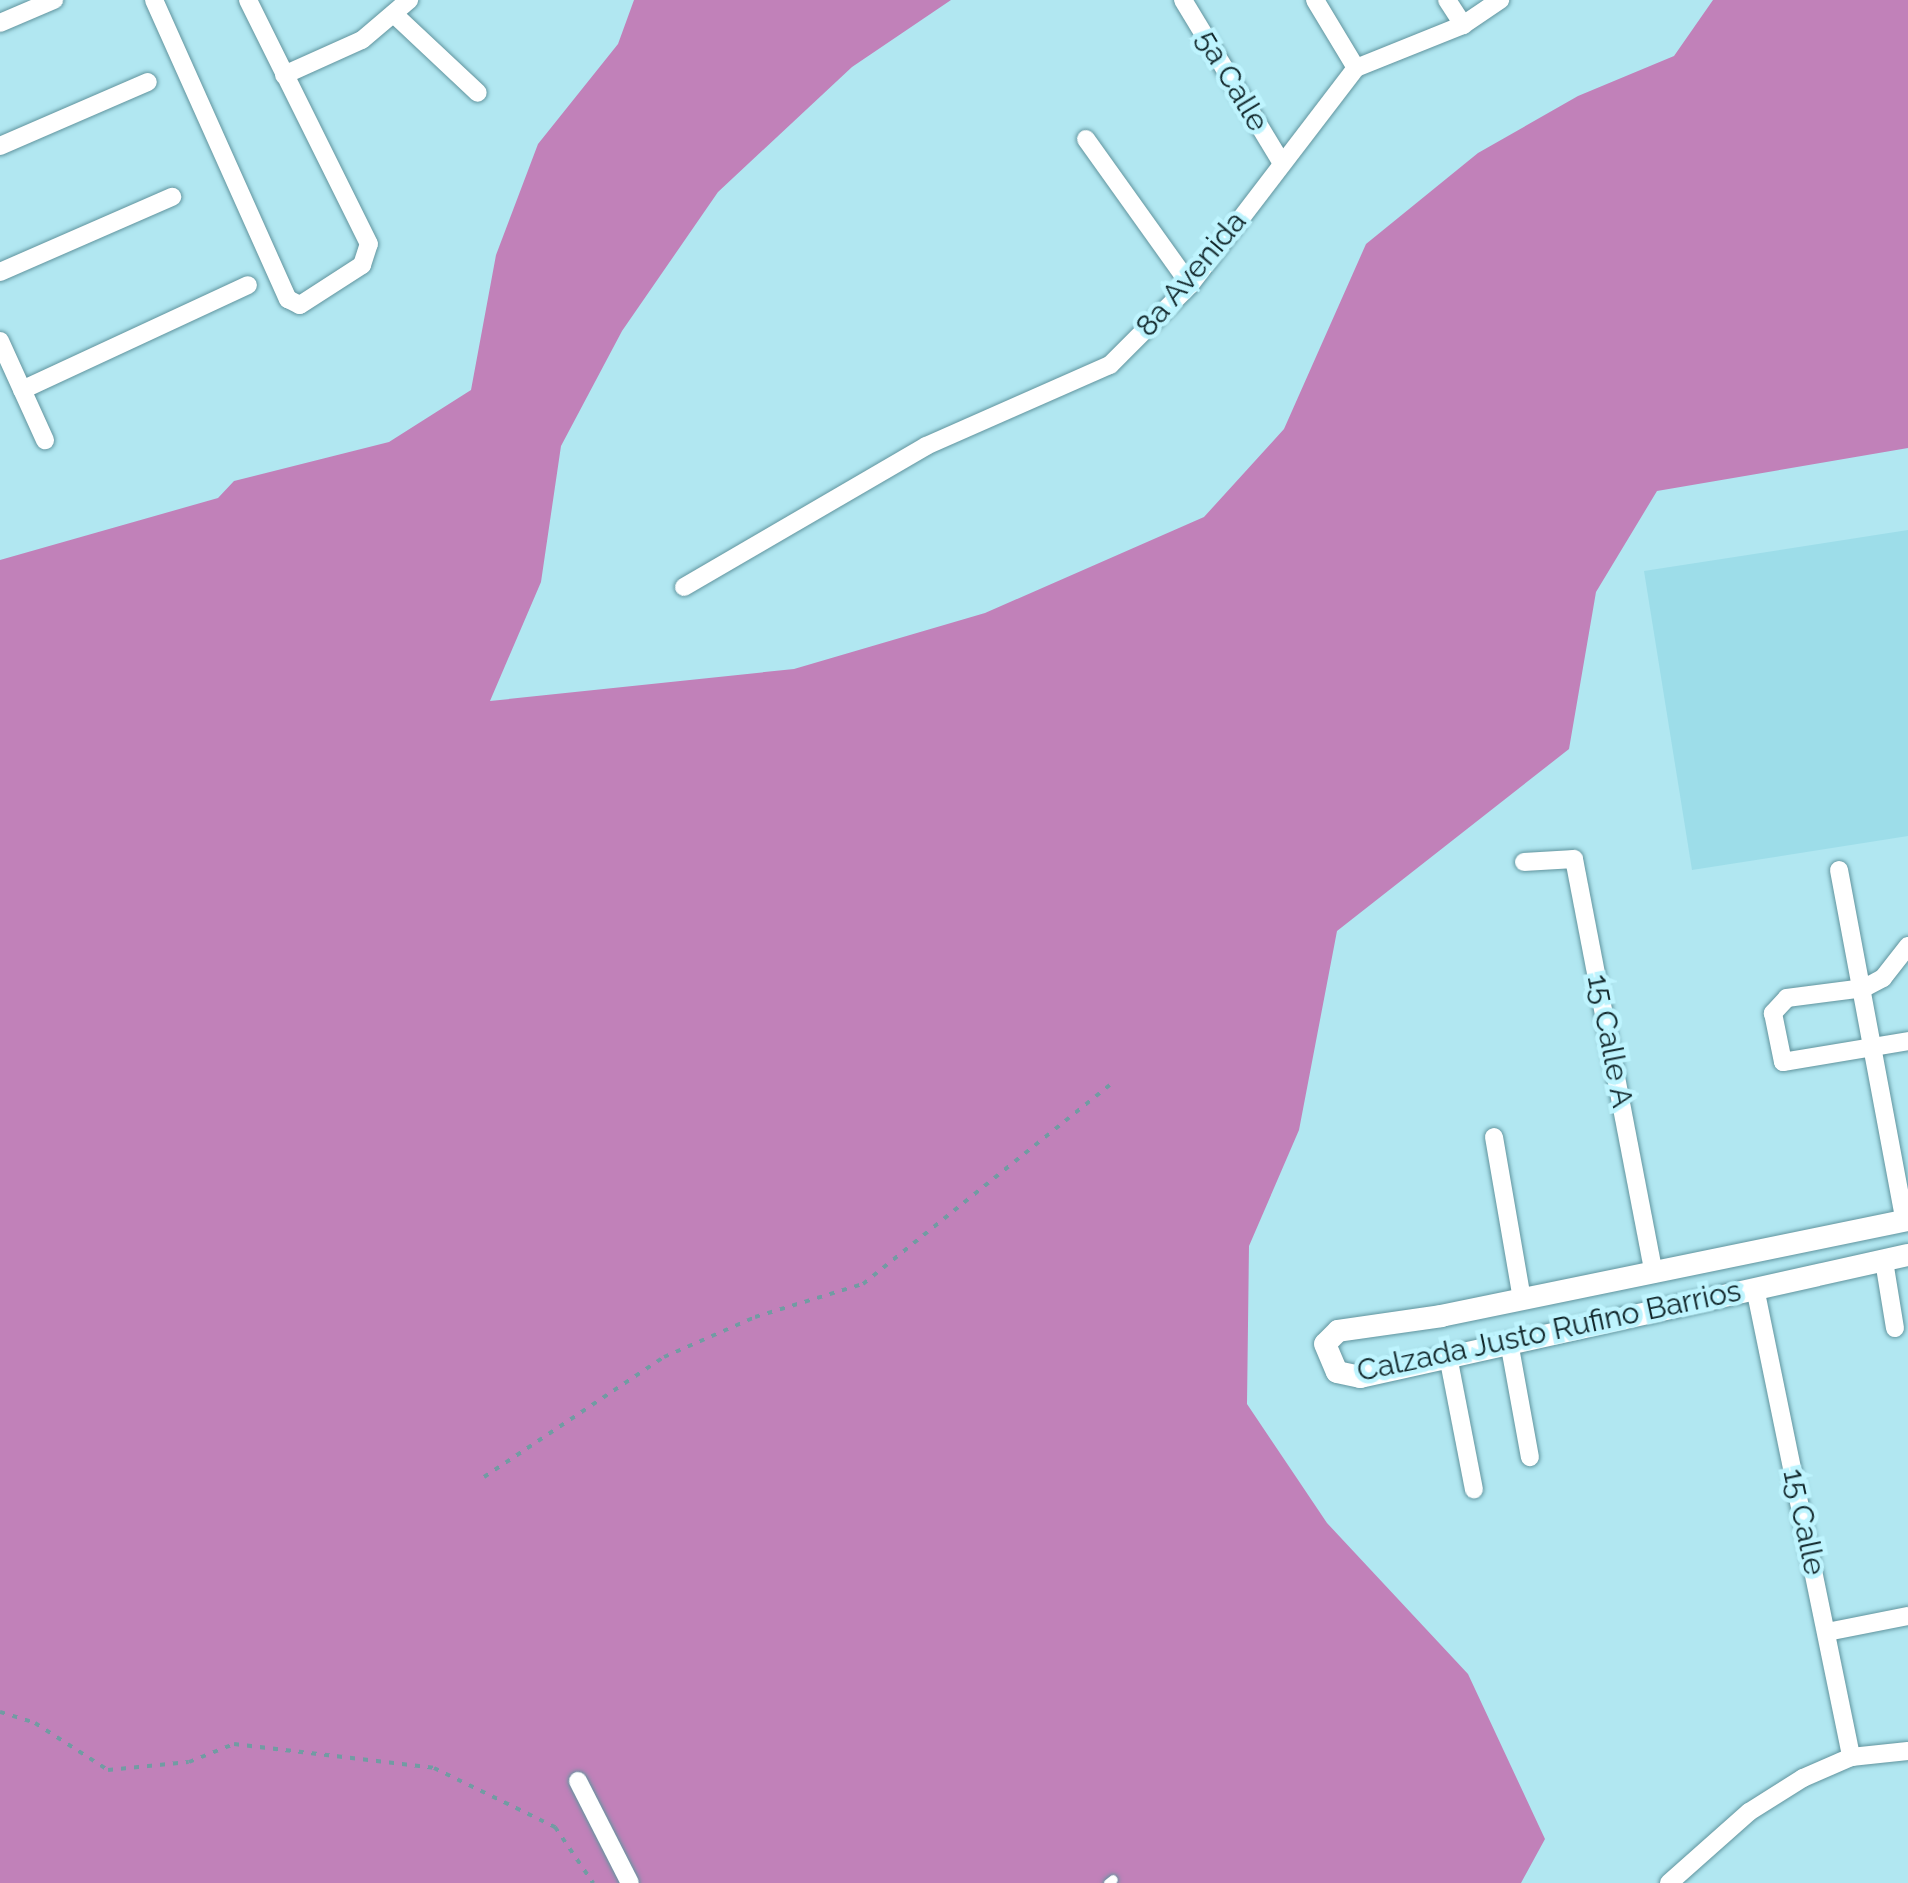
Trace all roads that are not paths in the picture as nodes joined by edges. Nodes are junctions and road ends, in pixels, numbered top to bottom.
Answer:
1 (54, 0) edge
2 (154, 0) edge
3 (248, 0) edge
4 (409, 0) edge
5 (1183, 0) edge
6 (1314, 0) edge
7 (1447, 0) edge
8 (1500, 0) edge
9 (396, 16) junction
10 (0, 22) edge
11 (1463, 25) junction
12 (1356, 68) junction
13 (284, 75) junction
14 (148, 82) dead end
15 (478, 93) dead end
16 (1086, 139) dead end
17 (0, 146) edge
18 (1281, 162) junction
19 (172, 197) dead end
20 (0, 272) edge
21 (248, 285) dead end
22 (1190, 285) junction
23 (0, 341) edge
24 (22, 390) junction
25 (45, 440) dead end
26 (684, 588) dead end
27 (1524, 862) dead end
28 (1840, 870) dead end
29 (1908, 946) edge
30 (1864, 988) junction
31 (1908, 1041) edge
32 (1874, 1049) junction
33 (1494, 1137) dead end
34 (1906, 1221) edge
35 (1908, 1255) edge
36 (1884, 1261) junction
37 (1654, 1273) junction
38 (1755, 1288) junction
39 (1568, 1290) junction
40 (1522, 1299) junction
41 (1578, 1328) junction
42 (1895, 1328) dead end
43 (1509, 1342) junction
44 (1448, 1356) junction
45 (1530, 1456) dead end
46 (1474, 1490) dead end
47 (1908, 1616) edge
48 (1827, 1632) junction
49 (1908, 1751) edge
50 (1851, 1757) junction
51 (578, 1781) dead end
52 (630, 1883) edge
53 (1669, 1883) edge

1 - 10 street
2 - 13 street
3 - 13 street
4 - 9 street
5 - 18 street, 5a Calle
6 - 12 street
7 - 11 street
8 - 11 street, 8a Avenida
9 - 13 street
9 - 15 street
11 - 12 street, 8a Avenida
12 - 18 street, 8a Avenida
14 - 17 street
16 - 22 street
18 - 22 street, 8a Avenida
19 - 20 street
21 - 24 street
22 - 26 street, 8a Avenida
23 - 24 street
24 - 25 street
27 - 37 street, 15 Calle A
28 - 30 street
29 - 30 street
30 - 32 street
30 - 32 street
31 - 32 street
32 - 34 street
33 - 40 street
34 - 37 street, Calzada Justo Rufino Barrios
35 - 36 street, Calzada Justo Rufino Barrios
36 - 38 street, Calzada Justo Rufino Barrios
36 - 42 street
37 - 39 street, Calzada Justo Rufino Barrios
38 - 41 street, Calzada Justo Rufino Barrios
38 - 48 street, 15 Calle
39 - 40 street, Calzada Justo Rufino Barrios
39 - 41 street
40 - 44 street, Calzada Justo Rufino Barrios
41 - 43 street, Calzada Justo Rufino Barrios
43 - 44 street, Calzada Justo Rufino Barrios
43 - 45 street
44 - 46 street
47 - 48 street
48 - 50 street, 15 Calle
49 - 50 street
50 - 53 street
51 - 52 street

